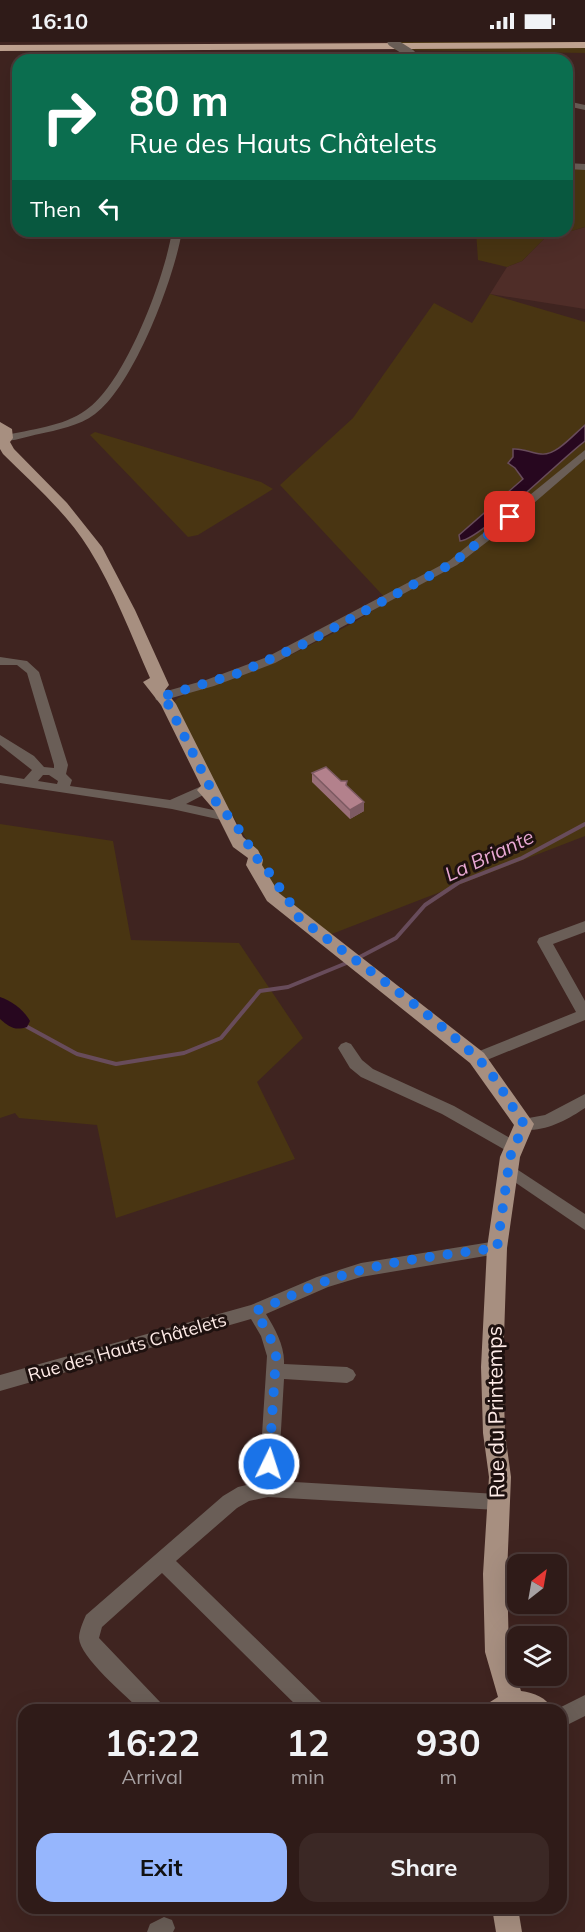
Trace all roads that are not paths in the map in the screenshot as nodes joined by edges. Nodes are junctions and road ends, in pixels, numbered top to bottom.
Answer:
1 (281, 42) edge
2 (392, 42) edge
3 (585, 45) edge
4 (0, 46) edge
5 (411, 54) edge
6 (176, 237) edge
7 (61, 424) junction
8 (0, 426) edge
9 (4, 442) edge
10 (585, 453) edge
11 (0, 459) edge
12 (73, 519) junction
13 (0, 661) edge
14 (161, 696) junction
15 (0, 739) edge
16 (42, 771) junction
17 (0, 779) edge
18 (61, 781) junction
19 (31, 784) junction
20 (208, 793) junction
21 (172, 805) junction
22 (226, 817) junction
23 (585, 926) edge
24 (585, 1014) edge
25 (346, 1048) dead end
26 (477, 1058) junction
27 (585, 1100) edge
28 (524, 1124) junction
29 (513, 1147) junction
30 (509, 1170) junction
31 (585, 1223) edge
32 (497, 1248) junction
33 (255, 1311) junction
34 (275, 1371) junction
35 (346, 1375) dead end
36 (0, 1383) edge
37 (268, 1489) junction
38 (497, 1502) junction
39 (162, 1560) junction
40 (148, 1704) edge
41 (309, 1704) edge
42 (505, 1704) edge
43 (585, 1705) edge
44 (567, 1715) edge
45 (506, 1914) edge
46 (509, 1932) edge

1 - 4 highway
2 - 5 street, bridge
3 - 4 highway
6 - 7 street
7 - 8 street
7 - 9 street
8 - 9 main road
9 - 12 main road
10 - 14 street
11 - 12 main road
12 - 14 main road
13 - 18 street
14 - 20 main road
15 - 16 street
16 - 18 street
16 - 19 street
17 - 19 street
18 - 19 street
18 - 21 street
20 - 21 street
20 - 22 main road
21 - 22 street
22 - 26 main road
23 - 24 street
24 - 26 street
25 - 29 street
26 - 28 main road
27 - 28 street
28 - 29 main road, Rue du Printemps
29 - 30 main road, Rue du Printemps
30 - 31 street
30 - 32 main road, Rue du Printemps
32 - 33 street, Rue des Hauts Châtelets
32 - 38 main road, Rue du Printemps
33 - 34 street
33 - 36 street, Rue des Hauts Châtelets
34 - 35 street
34 - 37 street
37 - 38 street
37 - 39 street
38 - 42 main road, Rue du Printemps
39 - 40 street
39 - 41 street
43 - 44 street
45 - 46 main road

